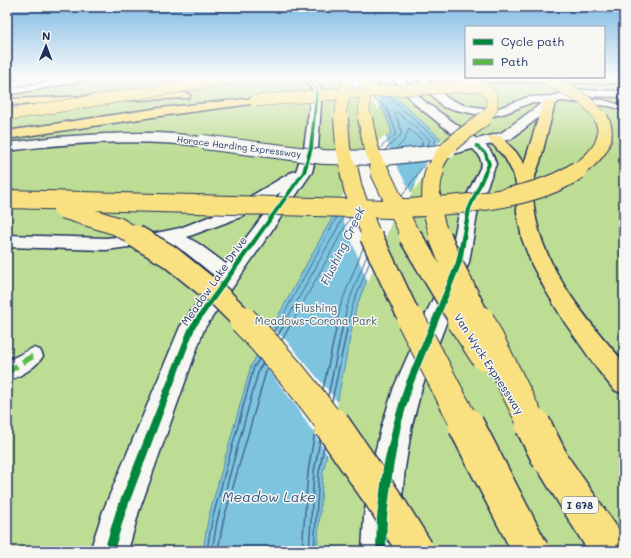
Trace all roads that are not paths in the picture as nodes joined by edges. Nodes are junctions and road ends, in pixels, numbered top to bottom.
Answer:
1 (67, 103) edge
2 (76, 103) edge
3 (174, 103) edge
4 (216, 103) edge
5 (316, 103) edge
6 (341, 103) edge
7 (364, 103) edge
8 (419, 103) edge
9 (445, 103) edge
10 (449, 103) edge
11 (493, 103) edge
12 (523, 103) edge
13 (548, 103) edge
14 (550, 103) edge
15 (588, 103) edge
16 (590, 103) edge
17 (609, 104) joint
18 (624, 108) edge
19 (7, 114) edge
20 (7, 125) edge
21 (7, 135) edge
22 (495, 139) junction
23 (476, 145) junction
24 (7, 147) edge
25 (304, 172) junction
26 (525, 187) junction
27 (7, 200) edge
28 (170, 236) junction
29 (7, 241) edge
30 (228, 276) junction
31 (32, 356) dead end
32 (7, 372) edge
33 (624, 382) edge
34 (550, 459) junction
35 (109, 551) edge
36 (381, 551) edge
37 (416, 551) edge
38 (531, 551) edge
39 (610, 551) edge

1 - 19 highway, bridge
2 - 19 highway, bridge
3 - 20 highway
4 - 21 highway
5 - 25 main road, Meadow Lake Drive
6 - 38 highway, bridge
7 - 34 highway, Van Wyck Expressway / I 678, bridge
8 - 23 main road
9 - 22 main road
10 - 12 main road
11 - 34 highway, bridge
13 - 22 main road, Horace Harding Expressway
14 - 26 highway
15 - 27 highway, bridge
16 - 17 lane
17 - 18 lane
22 - 23 main road, Horace Harding Expressway
22 - 26 highway
23 - 24 main road, Horace Harding Expressway, bridge
23 - 36 main road
25 - 28 main road
25 - 30 main road, Meadow Lake Drive
26 - 33 highway
27 - 37 highway, bridge
28 - 29 main road
28 - 30 main road, Meadow Lake Drive
30 - 35 main road, Meadow Lake Drive
31 - 32 street
34 - 39 highway, Van Wyck Expressway / I 678

